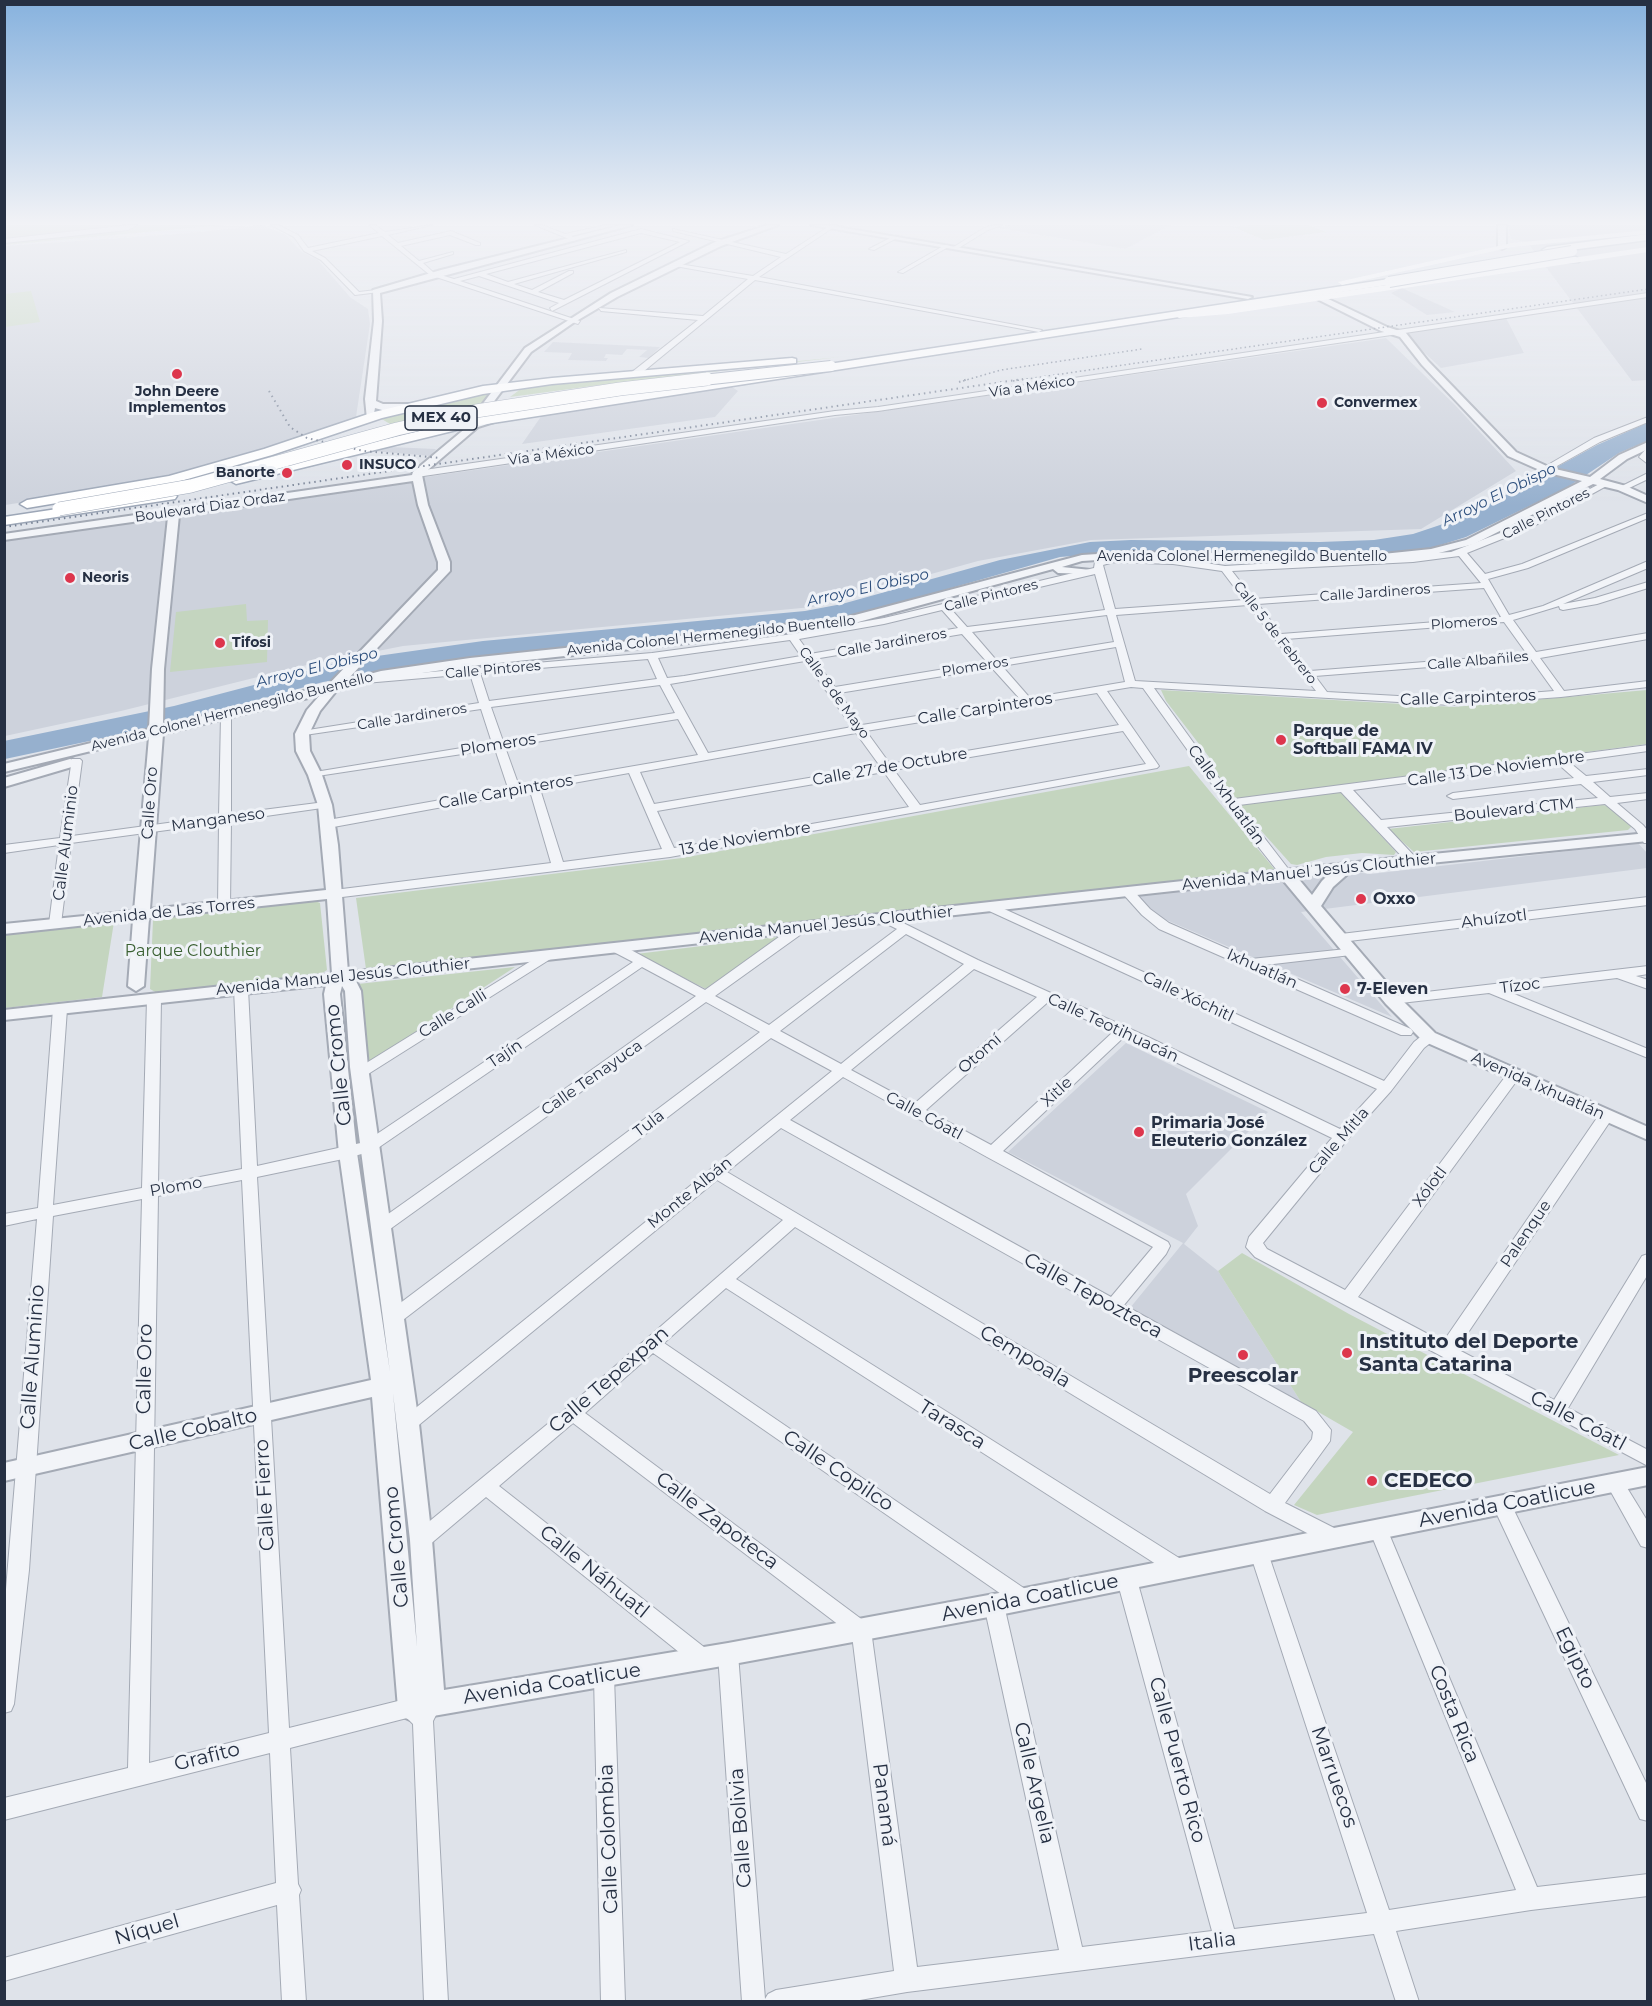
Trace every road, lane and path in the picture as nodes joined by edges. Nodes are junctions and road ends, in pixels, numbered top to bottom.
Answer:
1 (704, 318) edge
2 (377, 319) edge
3 (567, 319) edge
4 (578, 319) edge
5 (579, 319) edge
6 (977, 319) edge
7 (1118, 319) edge
8 (1155, 319) edge
9 (1366, 319) edge
10 (1486, 319) edge
11 (574, 321) junction
12 (1039, 330) junction
13 (1394, 332) junction
14 (550, 338) junction
15 (873, 354) junction
16 (895, 357) junction
17 (828, 364) junction
18 (635, 374) junction
19 (513, 386) junction
20 (500, 388) junction
21 (370, 399) junction
22 (577, 405) junction
23 (409, 407) junction
24 (530, 413) junction
25 (370, 417) junction
26 (1647, 419) edge
27 (473, 422) junction
28 (424, 433) junction
29 (457, 439) junction
30 (1647, 445) edge
31 (268, 452) junction
32 (304, 463) junction
33 (1546, 469) junction
34 (1647, 475) edge
35 (417, 476) junction
36 (1589, 480) junction
37 (1606, 484) junction
38 (1622, 488) junction
39 (1647, 500) edge
40 (127, 504) junction
41 (59, 506) junction
42 (10, 508) edge
43 (174, 512) junction
44 (108, 513) junction
45 (1647, 515) edge
46 (141, 517) junction
47 (4, 519) edge
48 (88, 525) junction
49 (4, 537) edge
50 (1461, 552) junction
51 (1647, 564) edge
52 (1225, 569) junction
53 (1093, 571) junction
54 (1485, 582) junction
55 (1647, 585) edge
56 (978, 587) junction
57 (1250, 603) junction
58 (944, 607) junction
59 (1546, 608) junction
60 (1112, 612) junction
61 (1507, 620) junction
62 (966, 630) junction
63 (1647, 636) edge
64 (793, 637) junction
65 (1278, 637) junction
66 (1118, 645) junction
67 (652, 656) junction
68 (1534, 656) junction
69 (810, 658) junction
70 (995, 664) junction
71 (474, 672) junction
72 (1307, 674) junction
73 (343, 681) junction
74 (663, 681) junction
75 (1131, 684) junction
76 (1647, 684) edge
77 (1146, 685) junction
78 (1100, 689) junction
79 (832, 691) junction
80 (1561, 694) junction
81 (1325, 696) junction
82 (1028, 702) junction
83 (485, 705) junction
84 (314, 710) junction
85 (681, 715) junction
86 (226, 719) junction
87 (1127, 727) junction
88 (859, 729) junction
89 (155, 734) junction
90 (302, 734) junction
91 (500, 745) junction
92 (112, 746) junction
93 (1647, 748) edge
94 (704, 756) junction
95 (76, 761) junction
96 (1561, 761) junction
97 (4, 768) edge
98 (887, 768) junction
99 (633, 769) junction
100 (1647, 772) edge
101 (315, 775) junction
102 (1434, 777) junction
103 (1584, 779) junction
104 (4, 783) edge
105 (534, 787) junction
106 (1345, 789) junction
107 (514, 790) junction
108 (1453, 796) junction
109 (1647, 796) edge
110 (1609, 800) junction
111 (1231, 803) junction
112 (326, 805) junction
113 (652, 808) junction
114 (916, 808) junction
115 (1473, 814) junction
116 (225, 819) junction
117 (328, 824) junction
118 (1380, 824) junction
119 (147, 829) junction
120 (1647, 838) edge
121 (67, 839) junction
122 (4, 849) edge
123 (670, 853) junction
124 (1412, 860) junction
125 (558, 865) junction
126 (1346, 868) junction
127 (1287, 875) junction
128 (1128, 892) junction
129 (334, 894) junction
130 (1647, 901) edge
131 (224, 906) junction
132 (1313, 906) junction
133 (991, 907) junction
134 (143, 914) junction
135 (885, 918) junction
136 (55, 924) junction
137 (802, 927) junction
138 (4, 929) edge
139 (905, 929) junction
140 (1346, 944) junction
141 (615, 947) junction
142 (547, 955) junction
143 (640, 963) junction
144 (974, 963) junction
145 (1251, 964) junction
146 (1647, 970) edge
147 (1619, 974) junction
148 (340, 978) junction
149 (1647, 985) edge
150 (136, 986) junction
151 (241, 989) junction
152 (1492, 990) junction
153 (1046, 997) junction
154 (705, 998) junction
155 (154, 999) junction
156 (1392, 1000) junction
157 (99, 1005) junction
158 (60, 1009) junction
159 (4, 1015) edge
160 (1122, 1031) junction
161 (1406, 1032) dead end
162 (770, 1033) junction
163 (1429, 1037) junction
164 (1647, 1054) edge
165 (839, 1071) junction
166 (360, 1073) junction
167 (1513, 1076) junction
168 (1386, 1088) junction
169 (915, 1111) junction
170 (1606, 1116) junction
171 (780, 1121) junction
172 (1647, 1134) edge
173 (1342, 1136) junction
174 (370, 1146) junction
175 (348, 1153) junction
176 (992, 1153) junction
177 (716, 1172) junction
178 (250, 1173) junction
179 (148, 1192) junction
180 (44, 1213) junction
181 (795, 1218) junction
182 (4, 1220) edge
183 (380, 1228) junction
184 (1254, 1247) joint
185 (1647, 1260) edge
186 (725, 1280) junction
187 (1347, 1299) junction
188 (1112, 1307) junction
189 (393, 1318) junction
190 (652, 1343) junction
191 (1446, 1352) junction
192 (382, 1386) junction
193 (1557, 1410) junction
194 (573, 1413) junction
195 (261, 1414) junction
196 (408, 1424) junction
197 (144, 1442) junction
198 (1647, 1459) edge
199 (15, 1470) edge
200 (1647, 1476) edge
201 (1615, 1483) junction
202 (486, 1486) junction
203 (1272, 1505) junction
204 (1502, 1506) junction
205 (1378, 1529) junction
206 (1336, 1539) junction
207 (421, 1540) junction
208 (1647, 1540) edge
209 (1258, 1553) junction
210 (1180, 1569) junction
211 (12, 1571) edge
212 (1127, 1580) junction
213 (1024, 1599) junction
214 (994, 1605) junction
215 (861, 1630) junction
216 (728, 1654) junction
217 (702, 1658) junction
218 (604, 1676) junction
219 (5, 1693) edge
220 (422, 1710) junction
221 (278, 1739) junction
222 (138, 1775) junction
223 (4, 1809) edge
224 (1647, 1811) edge
225 (1647, 1885) edge
226 (290, 1890) junction
227 (1531, 1899) junction
228 (1382, 1922) junction
229 (1226, 1940) junction
230 (1073, 1960) junction
231 (4, 1971) edge
232 (907, 1980) junction
233 (291, 1997) edge
234 (436, 2001) edge
235 (613, 2001) edge
236 (754, 2001) edge
237 (776, 2001) edge
238 (1408, 2001) edge

1 - 18 street
2 - 21 street
3 - 11 street
4 - 11 street
5 - 11 street
6 - 12 street
7 - 12 main road, MEX 40
8 - 16 main road, MEX 40
9 - 13 street
10 - 13 street, Vía a México
11 - 14 street
12 - 15 main road, MEX 40
13 - 33 street
13 - 35 street, Vía a México
14 - 19 street
14 - 20 street
15 - 17 main road, MEX 40
15 - 18 main road
16 - 17 main road, MEX 40
16 - 22 main road
17 - 41 main road, MEX 40, bridge
18 - 19 main road
19 - 20 main road
19 - 24 main road
20 - 23 main road
20 - 27 street
21 - 23 street
21 - 25 street
22 - 24 main road
22 - 29 street
23 - 25 main road
24 - 27 main road
25 - 31 main road
25 - 32 main road
26 - 33 street
27 - 28 main road
27 - 29 street
28 - 29 street
28 - 32 main road
29 - 35 street
30 - 36 street, Avenida Colonel Hermenegildo Buentello
31 - 32 main road
31 - 42 main road
32 - 40 main road
33 - 36 street
34 - 38 street
35 - 43 street, Boulevard Diaz Ordaz
35 - 73 street
36 - 37 street
36 - 56 street, Avenida Colonel Hermenegildo Buentello
37 - 38 street
37 - 50 street, Calle Pintores
38 - 39 street
40 - 44 street
40 - 47 main road
41 - 42 main road, MEX 40
41 - 47 main road, MEX 40
43 - 46 street, Boulevard Diaz Ordaz
43 - 89 street, Calle Oro
44 - 46 street
44 - 48 street
45 - 54 street, Calle Jardineros
46 - 48 street, Boulevard Diaz Ordaz
48 - 49 street, Boulevard Diaz Ordaz
50 - 52 street, Calle Pintores
50 - 54 street
51 - 59 street
52 - 53 street, Calle Pintores
52 - 57 street, Calle 5 de Febrero
53 - 56 street
53 - 58 street, Calle Pintores
53 - 60 street
54 - 57 street, Calle Jardineros
54 - 61 street
55 - 59 street
56 - 73 street, Avenida Colonel Hermenegildo Buentello
57 - 60 street, Calle Jardineros
57 - 65 street, Calle 5 de Febrero
58 - 62 street
58 - 64 street, Calle Pintores
59 - 61 street, Plomeros
60 - 62 street, Calle Jardineros
60 - 66 street
61 - 65 street, Plomeros
61 - 68 street
62 - 69 street, Calle Jardineros
62 - 70 street
63 - 68 street, Calle Albañiles
64 - 67 street, Calle Pintores
64 - 69 street, Calle 8 de Mayo
65 - 72 street, Calle 5 de Febrero
66 - 70 street, Plomeros
66 - 75 street
67 - 71 street, Calle Pintores
67 - 74 street
68 - 72 street, Calle Albañiles
68 - 80 street
69 - 74 street, Calle Jardineros
69 - 79 street, Calle 8 de Mayo
70 - 79 street, Plomeros
70 - 82 street
71 - 73 street, Calle Pintores
71 - 83 street
72 - 81 street, Calle 5 de Febrero
73 - 84 street
73 - 86 street, Avenida Colonel Hermenegildo Buentello
74 - 83 street, Calle Jardineros
74 - 85 street
75 - 77 street, Calle Carpinteros
75 - 78 street, Calle Carpinteros
76 - 80 street, Calle Carpinteros
77 - 81 street, Calle Carpinteros
77 - 111 street, Calle Ixhuatlán
78 - 82 street, Calle Carpinteros
78 - 87 street
79 - 88 street, Calle 8 de Mayo
80 - 81 street, Calle Carpinteros
82 - 88 street, Calle Carpinteros
83 - 90 street, Calle Jardineros
83 - 91 street
84 - 86 street
84 - 90 street
85 - 91 street, Plomeros
85 - 94 street
86 - 89 street
86 - 116 street
87 - 98 street, Calle 27 de Octubre
87 - 114 street, 13 de Noviembre
88 - 94 street, Calle Carpinteros
88 - 98 street, Calle 8 de Mayo
89 - 92 street
89 - 119 street, Calle Oro
90 - 101 street
91 - 101 street, Plomeros
91 - 107 street
92 - 95 street
92 - 97 street, Avenida Colonel Hermenegildo Buentello
93 - 96 street, Calle 13 De Noviembre
94 - 99 street, Calle Carpinteros
95 - 104 street
95 - 121 street, Calle Aluminio
96 - 102 street, Calle 13 De Noviembre
96 - 103 street
98 - 113 street, Calle 27 de Octubre
98 - 114 street, Calle 8 de Mayo
99 - 105 street, Calle Carpinteros
99 - 113 street
100 - 103 street
101 - 112 street
102 - 106 street, Calle 13 De Noviembre
102 - 108 street
103 - 108 street
103 - 110 street
105 - 107 street, Calle Carpinteros
105 - 125 street
106 - 111 street, Calle 13 De Noviembre
106 - 118 street
107 - 117 street, Calle Carpinteros
108 - 115 street
109 - 110 street, Boulevard CTM
110 - 115 street, Boulevard CTM
110 - 120 street
111 - 127 street, Calle Ixhuatlán
112 - 116 street, Manganeso
112 - 117 street
113 - 123 street
114 - 123 street, 13 de Noviembre
115 - 118 street, Boulevard CTM
116 - 119 street, Manganeso
116 - 131 street
117 - 129 street
118 - 124 street
119 - 121 street, Manganeso
119 - 134 street, Calle Oro
120 - 124 street, Avenida Manuel Jesús Clouthier
121 - 122 street, Manganeso
121 - 136 street, Calle Aluminio
123 - 125 street, 13 de Noviembre
124 - 126 street, Avenida Manuel Jesús Clouthier
125 - 129 street, 13 de Noviembre
126 - 127 street, Avenida Manuel Jesús Clouthier
126 - 132 street
127 - 128 street, Avenida Manuel Jesús Clouthier
127 - 132 street, Calle Ixhuatlán
128 - 133 street, Avenida Manuel Jesús Clouthier
128 - 145 street, Ixhuatlán
129 - 131 street, Avenida de Las Torres
129 - 148 street
130 - 140 street, Ahuízotl
131 - 134 street, Avenida de Las Torres
132 - 140 street, Calle Ixhuatlán
133 - 135 street, Avenida Manuel Jesús Clouthier
133 - 168 street, Calle Xóchitl
134 - 136 street, Avenida de Las Torres
134 - 150 street, Calle Oro
135 - 137 street, Avenida Manuel Jesús Clouthier
135 - 139 street, Calle Teotihuacán
136 - 138 street, Avenida de Las Torres
137 - 141 street, Avenida Manuel Jesús Clouthier
137 - 154 street, Calle Tenayuca
139 - 144 street, Calle Teotihuacán
139 - 162 street, Tula
140 - 145 street, Ahuízotl
140 - 156 street, Calle Ixhuatlán
141 - 142 street, Avenida Manuel Jesús Clouthier
141 - 143 street, Calle Cóatl
142 - 148 street, Avenida Manuel Jesús Clouthier
142 - 166 street, Calle Calli
143 - 154 street, Calle Cóatl
143 - 174 street, Tajín
144 - 153 street, Calle Teotihuacán
144 - 165 street, Monte Albán
145 - 161 street, Ixhuatlán
146 - 147 street, Tízoc
147 - 149 street
147 - 152 street, Tízoc
148 - 151 street, Avenida Manuel Jesús Clouthier
148 - 166 street, Calle Cromo
148 - 175 street, Calle Cromo
150 - 155 street
150 - 157 street
151 - 155 street, Avenida Manuel Jesús Clouthier
151 - 178 street, Calle Fierro
152 - 156 street, Tízoc
152 - 164 street
153 - 160 street, Calle Teotihuacán
153 - 169 street, Otomí
154 - 162 street, Calle Cóatl
154 - 183 street, Calle Tenayuca
155 - 157 street, Avenida Manuel Jesús Clouthier
155 - 179 street, Calle Oro
156 - 163 street, Calle Ixhuatlán
157 - 158 street, Avenida Manuel Jesús Clouthier
158 - 159 street, Avenida Manuel Jesús Clouthier
158 - 180 street, Calle Aluminio
160 - 173 street, Calle Teotihuacán
160 - 176 street, Xitle
162 - 165 street, Calle Cóatl
162 - 189 street, Tula
163 - 167 street, Avenida Ixhuatlán
163 - 168 street, Calle Mitla
165 - 169 street, Calle Cóatl
165 - 171 street, Monte Albán
166 - 174 street, Calle Cromo
167 - 170 street, Avenida Ixhuatlán
167 - 187 street, Xólotl
168 - 173 street, Calle Mitla
169 - 176 street, Calle Cóatl
170 - 172 street, Avenida Ixhuatlán
170 - 191 street, Palenque
171 - 177 street, Monte Albán
171 - 188 street, Calle Tepozteca
173 - 184 street, Calle Mitla
174 - 175 street, Tajín
174 - 183 street, Calle Cromo
175 - 178 street, Plomo
175 - 192 street, Calle Cromo
176 - 188 street, Calle Cóatl
177 - 181 street, Cempoala
177 - 196 street, Monte Albán
178 - 179 street, Plomo
178 - 195 street, Calle Fierro
179 - 180 street, Plomo
179 - 197 street, Calle Oro
180 - 182 street, Plomo
180 - 199 street, Calle Aluminio
181 - 186 street, Calle Tepexpan
181 - 203 street, Cempoala
183 - 189 street, Calle Cromo
184 - 187 street, Calle Cóatl
185 - 193 street
186 - 190 street, Calle Tepexpan
186 - 210 street, Tarasca
187 - 191 street, Calle Cóatl
188 - 203 street, Calle Tepozteca
189 - 196 street, Calle Cromo
190 - 194 street, Calle Tepexpan
190 - 213 street, Calle Copilco
191 - 193 street, Calle Cóatl
192 - 195 street, Calle Cobalto
192 - 220 street, Calle Cromo
193 - 198 street, Calle Cóatl
194 - 202 street, Calle Tepexpan
194 - 215 street, Calle Zapoteca
195 - 197 street, Calle Cobalto
195 - 221 street, Calle Fierro
196 - 207 street, Calle Cromo
197 - 199 street, Calle Cobalto
197 - 222 street, Calle Oro
199 - 211 street, Calle Aluminio
200 - 201 street, Avenida Coatlicue
201 - 204 street, Avenida Coatlicue
201 - 208 street
202 - 207 street, Calle Tepexpan
202 - 217 street, Calle Náhuatl
203 - 206 street, Cempoala
204 - 205 street, Avenida Coatlicue
204 - 224 street, Egipto
205 - 206 street, Avenida Coatlicue
205 - 227 street, Costa Rica
206 - 209 street, Avenida Coatlicue
207 - 220 street, Calle Cromo
209 - 210 street, Avenida Coatlicue
209 - 228 street, Marruecos
210 - 212 street, Avenida Coatlicue
211 - 219 street, Calle Aluminio
212 - 213 street, Avenida Coatlicue
212 - 229 street, Calle Puerto Rico
213 - 214 street, Avenida Coatlicue
214 - 215 street, Avenida Coatlicue
214 - 230 street, Calle Argelia
215 - 216 street, Avenida Coatlicue
215 - 232 street, Panamá
216 - 217 street, Avenida Coatlicue
216 - 236 street, Calle Bolivia
217 - 218 street, Avenida Coatlicue
218 - 220 street, Avenida Coatlicue
218 - 235 street, Calle Colombia
220 - 221 street, Grafito
220 - 234 street, Calle Cromo
221 - 222 street, Grafito
221 - 226 street, Calle Fierro
222 - 223 street, Grafito
225 - 227 street, Italia
226 - 231 street, Níquel
226 - 233 street, Calle Fierro
227 - 228 street, Italia
228 - 229 street, Italia
228 - 238 street, Marruecos
229 - 230 street, Italia
230 - 232 street, Italia
232 - 237 street, Italia

